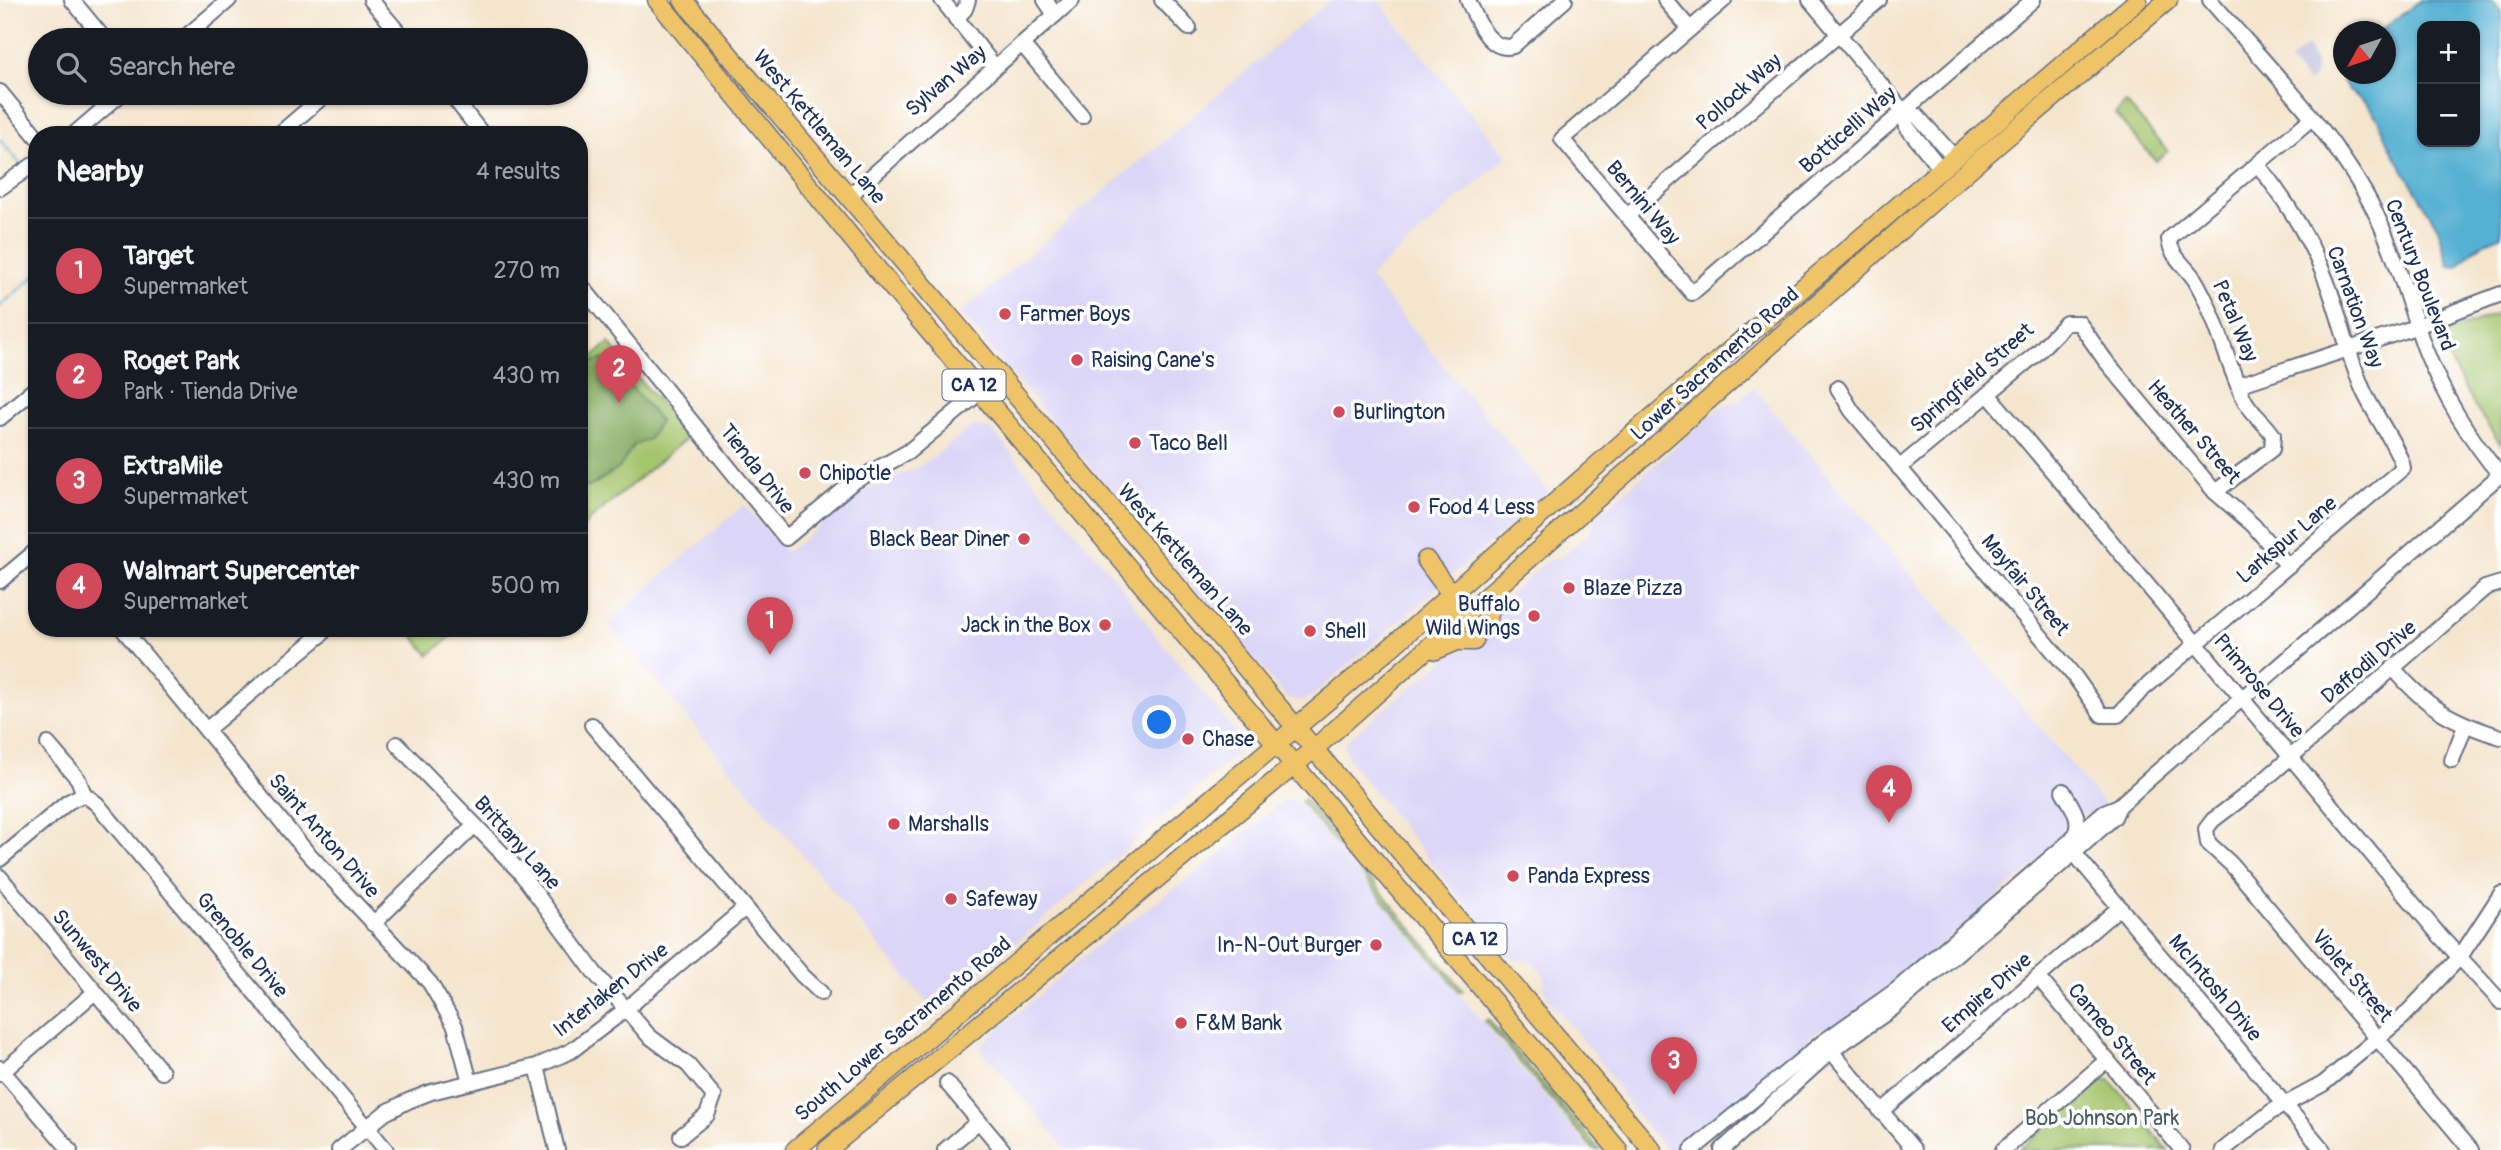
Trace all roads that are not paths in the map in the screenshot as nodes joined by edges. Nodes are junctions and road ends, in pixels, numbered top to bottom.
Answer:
1 (72, 0) edge
2 (371, 0) edge
3 (657, 0) edge
4 (683, 0) edge
5 (942, 0) edge
6 (968, 0) edge
7 (1045, 0) edge
8 (1072, 0) edge
9 (1162, 0) edge
10 (1468, 0) edge
11 (1564, 0) edge
12 (1665, 0) edge
13 (1724, 0) edge
14 (1810, 0) edge
15 (1878, 0) edge
16 (2033, 0) edge
17 (2138, 0) edge
18 (2168, 0) edge
19 (2210, 0) edge
20 (223, 2) edge
21 (1055, 15) junction
22 (956, 19) junction
23 (95, 28) edge
24 (195, 28) edge
25 (390, 28) edge
26 (1189, 28) dead end
27 (1690, 29) junction
28 (1838, 34) junction
29 (1022, 44) junction
30 (995, 67) junction
31 (0, 92) edge
32 (108, 105) edge
33 (313, 105) edge
34 (459, 105) edge
35 (1903, 111) junction
36 (1082, 116) dead end
37 (2312, 118) junction
38 (28, 126) edge
39 (84, 126) edge
40 (288, 126) edge
41 (476, 126) edge
42 (1948, 163) junction
43 (2258, 165) junction
44 (28, 168) edge
45 (0, 188) edge
46 (849, 196) junction
47 (1627, 216) junction
48 (1692, 293) joint
49 (588, 294) edge
50 (2501, 294) edge
51 (2073, 322) joint
52 (2417, 327) junction
53 (2349, 350) junction
54 (998, 377) junction
55 (2238, 385) junction
56 (1838, 388) dead end
57 (980, 392) junction
58 (1988, 394) junction
59 (28, 395) edge
60 (0, 418) edge
61 (1899, 468) junction
62 (2403, 468) joint
63 (2501, 476) edge
64 (2215, 492) junction
65 (28, 558) edge
66 (1426, 560) dead end
67 (2288, 566) junction
68 (1508, 580) junction
69 (0, 581) edge
70 (2499, 583) edge
71 (1451, 591) junction
72 (1489, 628) dead end
73 (133, 637) edge
74 (318, 637) edge
75 (1474, 641) dead end
76 (2196, 644) junction
77 (1412, 664) junction
78 (2393, 668) junction
79 (2242, 699) junction
80 (592, 725) dead end
81 (2465, 726) junction
82 (1297, 727) junction
83 (206, 730) junction
84 (2501, 737) edge
85 (48, 744) dead end
86 (397, 744) dead end
87 (1277, 744) junction
88 (1315, 748) junction
89 (2290, 757) junction
90 (2452, 760) dead end
91 (1294, 766) junction
92 (84, 794) junction
93 (2119, 806) junction
94 (2104, 812) junction
95 (475, 825) junction
96 (2206, 829) joint
97 (2072, 848) junction
98 (0, 859) edge
99 (0, 877) edge
100 (2501, 894) edge
101 (2120, 907) junction
102 (745, 908) junction
103 (373, 924) junction
104 (2460, 957) junction
105 (2038, 977) junction
106 (95, 992) junction
107 (821, 993) dead end
108 (2501, 1002) edge
109 (625, 1010) junction
110 (2378, 1039) junction
111 (1827, 1046) junction
112 (2107, 1060) junction
113 (537, 1066) junction
114 (1, 1071) edge
115 (162, 1072) dead end
116 (470, 1082) junction
117 (947, 1083) dead end
118 (864, 1091) junction
119 (2286, 1106) junction
120 (1881, 1112) junction
121 (979, 1121) junction
122 (367, 1126) junction
123 (681, 1136) dead end
124 (837, 1147) edge
125 (70, 1150) edge
126 (339, 1150) edge
127 (386, 1150) edge
128 (557, 1150) edge
129 (795, 1150) edge
130 (945, 1150) edge
131 (1003, 1150) edge
132 (1618, 1150) edge
133 (1652, 1150) edge
134 (1692, 1150) edge
135 (1722, 1150) edge
136 (1914, 1150) edge
137 (2003, 1150) edge
138 (2182, 1150) edge
139 (2223, 1150) edge
140 (2323, 1150) edge
141 (2471, 1150) edge

1 - 23 street
2 - 25 street
3 - 57 main road, West Kettleman Lane / CA 12
4 - 46 main road, West Kettleman Lane / CA 12
5 - 22 street
6 - 22 street
7 - 21 street
8 - 21 street, Sylvan Way
9 - 26 street
10 - 11 street
12 - 27 street
13 - 27 street
14 - 28 street
15 - 28 street, Pollock Way
16 - 35 street, Botticelli Way
17 - 42 main road, Lower Sacramento Road
18 - 68 main road, Lower Sacramento Road
19 - 37 street, Century Boulevard
20 - 24 street
21 - 29 street, Sylvan Way
22 - 30 street
27 - 47 street, Bernini Way
28 - 35 street
28 - 47 street, Pollock Way
29 - 30 street, Sylvan Way
29 - 36 street
30 - 46 street, Sylvan Way
31 - 38 street
32 - 39 street
33 - 40 street
34 - 41 street
35 - 42 street
35 - 48 street, Botticelli Way
37 - 43 street
37 - 52 street, Century Boulevard
42 - 71 main road, Lower Sacramento Road
43 - 53 street, Carnation Way
43 - 55 street, Petal Way
44 - 45 street
46 - 54 main road, West Kettleman Lane / CA 12
47 - 48 street, Bernini Way
49 - 57 street, Tienda Drive
50 - 52 street
51 - 58 street, Springfield Street
51 - 64 street, Heather Street
52 - 53 street
52 - 63 street, Century Boulevard
53 - 55 street
53 - 62 street, Carnation Way
54 - 57 street, Tienda Drive
54 - 82 main road, West Kettleman Lane / CA 12
55 - 64 street, Petal Way
56 - 61 street, Mayfair Street
57 - 87 main road, West Kettleman Lane / CA 12
58 - 61 street, Springfield Street
58 - 76 street, Primrose Drive
59 - 60 street
61 - 76 street, Mayfair Street
62 - 67 street, Larkspur Lane
63 - 79 street
64 - 67 street, Heather Street
65 - 69 street
66 - 71 main road
67 - 76 street, Larkspur Lane
68 - 72 main road
68 - 77 main road, Lower Sacramento Road
70 - 78 street, Daffodil Drive
71 - 77 main road
71 - 82 main road, Lower Sacramento Road
73 - 83 street, Saint Anton Drive
74 - 83 street
75 - 77 main road
76 - 79 street, Primrose Drive
77 - 88 main road, Lower Sacramento Road
78 - 81 street
78 - 89 street, Daffodil Drive
79 - 89 street, Primrose Drive
79 - 93 street
80 - 102 street
81 - 84 street
81 - 90 street
82 - 87 main road, South Lower Sacramento Road
82 - 88 main road, West Kettleman Lane / CA 12
83 - 103 street, Saint Anton Drive
85 - 92 street, Grenoble Drive
86 - 95 street, Brittany Lane
87 - 91 main road, West Kettleman Lane / CA 12
87 - 118 main road, South Lower Sacramento Road
88 - 91 main road, Lower Sacramento Road
88 - 133 main road, West Kettleman Lane / CA 12
89 - 96 street, Daffodil Drive
89 - 104 street, Primrose Drive
91 - 124 main road, South Lower Sacramento Road
91 - 132 main road, West Kettleman Lane / CA 12
92 - 98 street
92 - 122 street, Grenoble Drive
93 - 94 street
93 - 97 street
94 - 97 street
94 - 97 street
95 - 103 street
95 - 109 street, Brittany Lane
96 - 110 street, Violet Street
97 - 101 street, McIntosh Drive
97 - 111 street
99 - 106 street, Sunwest Drive
100 - 104 street
101 - 105 street, Empire Drive
101 - 119 street, McIntosh Drive
102 - 107 street
102 - 109 street, Interlaken Drive
103 - 116 street, Saint Anton Drive
104 - 108 street, Primrose Drive
104 - 110 street
105 - 112 street, Cameo Street
105 - 120 street, Empire Drive
106 - 114 street
106 - 115 street, Sunwest Drive
109 - 113 street, Interlaken Drive
109 - 123 street, Brittany Lane
110 - 119 street
110 - 141 street, Violet Street
111 - 120 street
111 - 134 street
111 - 135 street
112 - 137 street
112 - 138 street, Cameo Street
113 - 116 street, Interlaken Drive
113 - 128 street
114 - 125 street
116 - 122 street, Interlaken Drive
117 - 121 street
118 - 124 main road
118 - 129 main road, South Lower Sacramento Road
119 - 139 street
119 - 140 street, McIntosh Drive
120 - 136 street
121 - 130 street
121 - 131 street
122 - 126 street, Interlaken Drive
122 - 127 street, Grenoble Drive

